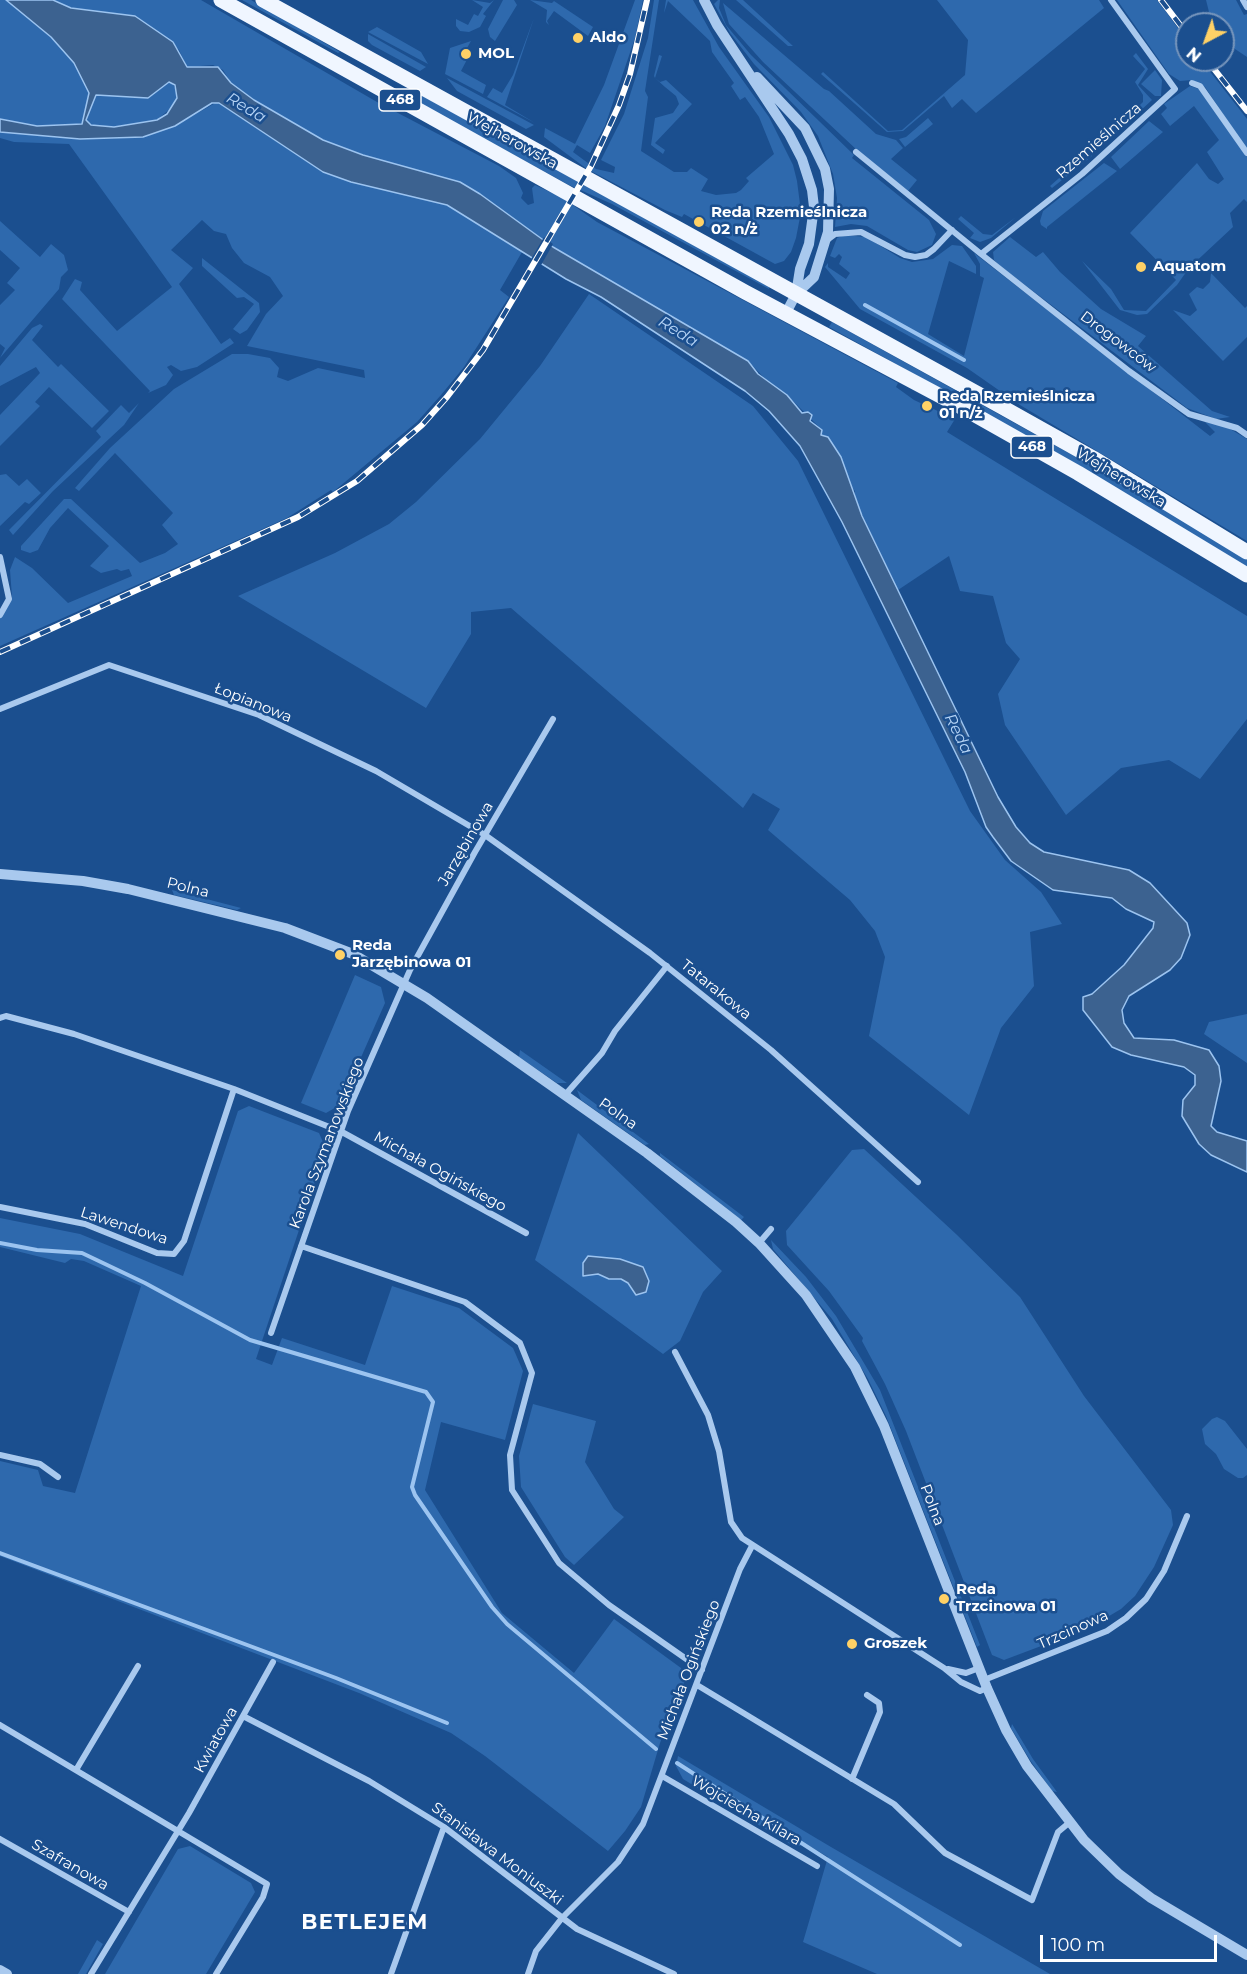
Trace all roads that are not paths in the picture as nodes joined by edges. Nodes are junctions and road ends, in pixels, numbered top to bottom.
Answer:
1 (221, 0) edge
2 (263, 0) edge
3 (704, 0) edge
4 (1111, 0) edge
5 (1243, 0) edge
6 (1247, 7) edge
7 (744, 64) junction
8 (1192, 83) dead end
9 (856, 152) dead end
10 (1247, 153) edge
11 (952, 231) junction
12 (826, 241) junction
13 (981, 254) junction
14 (796, 294) junction
15 (786, 313) junction
16 (1247, 435) edge
17 (1247, 552) edge
18 (0, 557) edge
19 (1247, 575) edge
20 (0, 615) edge
21 (0, 709) edge
22 (553, 719) dead end
23 (485, 835) junction
24 (0, 874) edge
25 (667, 966) junction
26 (404, 982) junction
27 (0, 1018) edge
28 (234, 1089) junction
29 (565, 1095) junction
30 (342, 1132) junction
31 (918, 1182) dead end
32 (0, 1207) edge
33 (771, 1229) dead end
34 (526, 1233) dead end
35 (759, 1242) junction
36 (301, 1246) junction
37 (271, 1333) dead end
38 (675, 1352) dead end
39 (0, 1455) edge
40 (58, 1477) dead end
41 (1187, 1516) dead end
42 (752, 1546) junction
43 (273, 1662) dead end
44 (138, 1666) dead end
45 (944, 1668) junction
46 (979, 1668) junction
47 (702, 1670) junction
48 (985, 1684) junction
49 (697, 1685) junction
50 (867, 1695) dead end
51 (243, 1716) junction
52 (0, 1725) edge
53 (76, 1770) junction
54 (662, 1776) junction
55 (852, 1779) junction
56 (1070, 1822) junction
57 (444, 1827) junction
58 (179, 1830) junction
59 (0, 1839) edge
60 (817, 1866) dead end
61 (129, 1912) junction
62 (562, 1918) junction
63 (1247, 1956) edge
64 (0, 1970) edge
65 (7, 1974) edge
66 (91, 1974) edge
67 (216, 1974) edge
68 (391, 1974) edge
69 (528, 1974) edge
70 (674, 1974) edge

1 - 15 main road, Wejherowska / 468
2 - 14 main road, Wejherowska / 468
3 - 7 street
4 - 13 street, Rzemieślnicza
5 - 6 street
7 - 12 street
7 - 14 street
8 - 10 street
9 - 11 street
11 - 12 street
11 - 13 street
12 - 14 street
13 - 16 street, Drogowców
14 - 15 street
14 - 17 main road, Wejherowska / 468
15 - 19 main road, Wejherowska / 468
18 - 20 street
21 - 23 street, Łopianowa
22 - 23 street, Jarzębinowa
23 - 25 street, Tatarakowa
23 - 26 street, Jarzębinowa
24 - 26 street, Polna
25 - 29 street
25 - 31 street, Tatarakowa
26 - 29 street, Polna
26 - 30 street, Karola Szymanowskiego
27 - 28 street
28 - 30 street
28 - 32 street, Lawendowa
29 - 35 street, Polna
30 - 34 street, Michała Ogińskiego
30 - 36 street, Karola Szymanowskiego
33 - 35 street
35 - 46 street, Polna
36 - 37 street, Karola Szymanowskiego
36 - 47 street, Karola Szymanowskiego
38 - 42 street
39 - 40 street
41 - 48 street, Trzcinowa
42 - 45 street
42 - 47 street, Michała Ogińskiego
43 - 51 street, Kwiatowa
44 - 53 street
45 - 46 street
45 - 48 street
46 - 48 street, Polna
47 - 49 street, Michała Ogińskiego
48 - 56 street, Polna
49 - 54 street, Michała Ogińskiego
49 - 55 street
50 - 55 street
51 - 57 street, Stanisława Moniuszki
51 - 58 street, Kwiatowa
52 - 53 street
53 - 58 street
54 - 60 street, Wojciecha Kilara
54 - 62 street, Michała Ogińskiego
55 - 56 street
56 - 63 street, Polna
57 - 62 street, Stanisława Moniuszki
57 - 68 street
58 - 61 street, Kwiatowa
58 - 67 street
59 - 61 street, Szafranowa
61 - 66 street, Kwiatowa
62 - 69 street, Michała Ogińskiego
62 - 70 street, Stanisława Moniuszki
64 - 65 street

